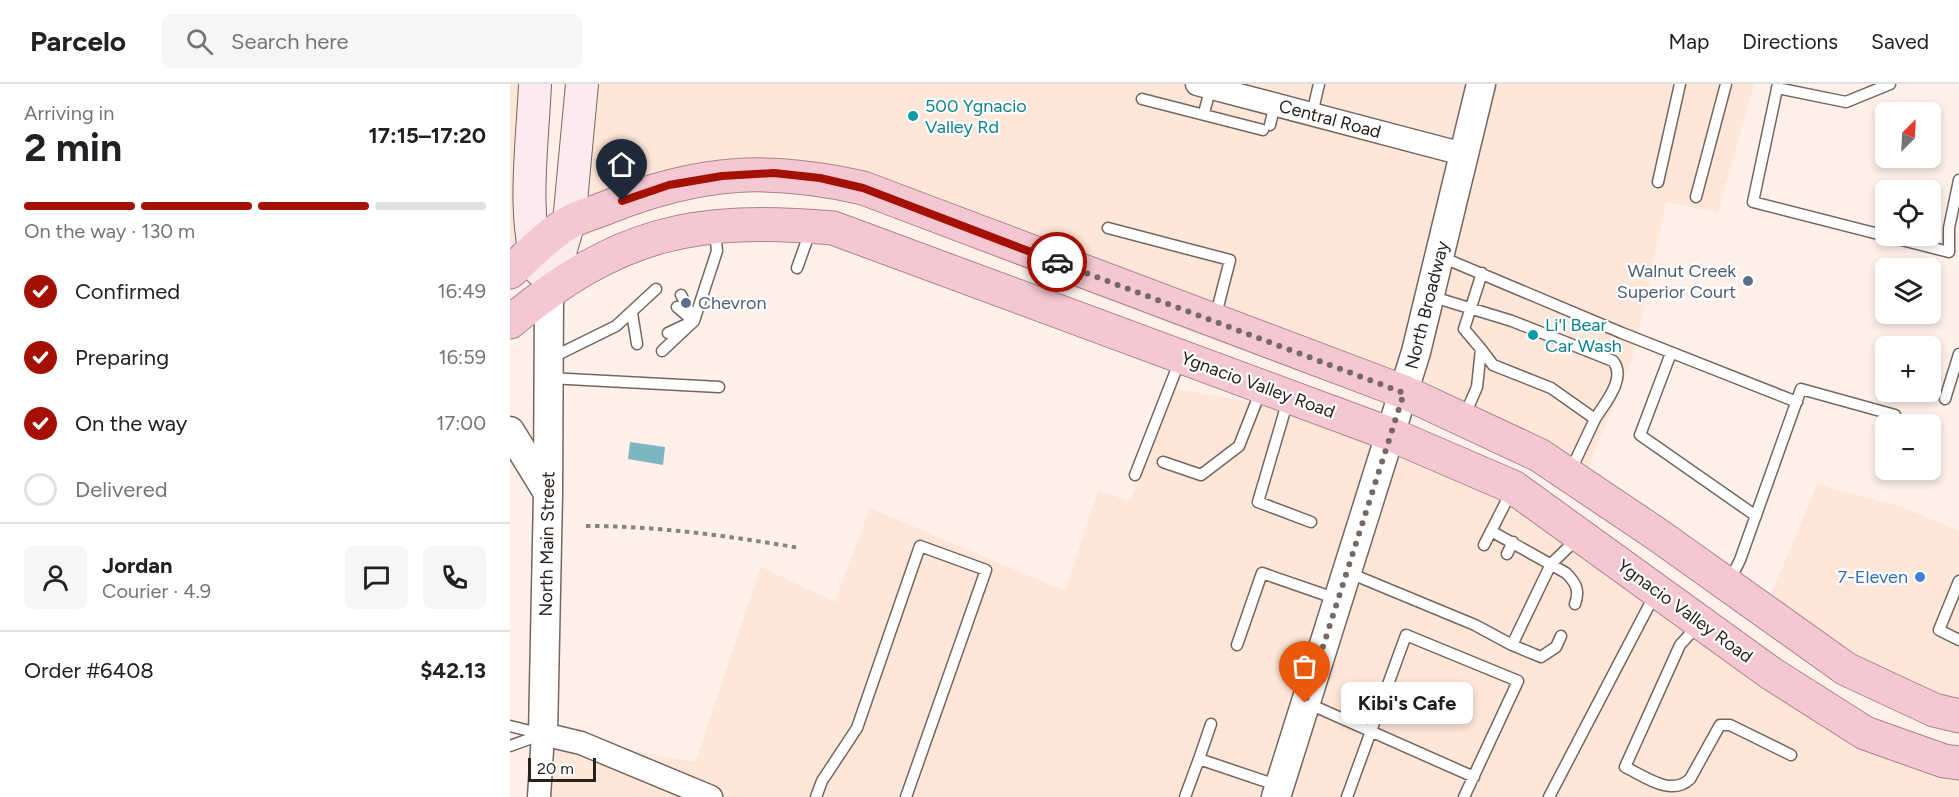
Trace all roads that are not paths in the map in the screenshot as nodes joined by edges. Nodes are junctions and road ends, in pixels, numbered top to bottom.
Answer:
1 (535, 84) edge
2 (582, 84) edge
3 (1319, 84) edge
4 (1481, 84) edge
5 (1680, 84) edge
6 (1726, 84) edge
7 (1890, 84) edge
8 (1777, 86) edge
9 (1206, 91) edge
10 (1142, 99) dead end
11 (1312, 114) junction
12 (1269, 120) junction
13 (1463, 154) junction
14 (1959, 180) edge
15 (1658, 182) dead end
16 (1696, 197) dead end
17 (569, 222) junction
18 (715, 225) junction
19 (813, 226) junction
20 (1108, 228) dead end
21 (1439, 256) junction
22 (522, 262) edge
23 (797, 268) dead end
24 (1482, 273) junction
25 (656, 289) dead end
26 (549, 290) junction
27 (681, 295) dead end
28 (1429, 296) junction
29 (651, 300) dead end
30 (676, 307) dead end
31 (1471, 308) junction
32 (632, 312) junction
33 (694, 321) junction
34 (1214, 321) junction
35 (510, 322) edge
36 (643, 326) dead end
37 (668, 333) dead end
38 (637, 344) dead end
39 (1480, 350) junction
40 (662, 351) dead end
41 (1671, 353) junction
42 (1959, 354) edge
43 (1181, 357) junction
44 (548, 369) junction
45 (719, 387) dead end
46 (1275, 392) junction
47 (1404, 393) junction
48 (1945, 399) dead end
49 (1797, 402) junction
50 (1891, 414) edge
51 (1595, 419) junction
52 (1463, 420) junction
53 (510, 431) edge
54 (1390, 434) junction
55 (1163, 462) dead end
56 (1135, 475) dead end
57 (1569, 475) junction
58 (1513, 487) junction
59 (548, 494) junction
60 (1756, 516) junction
61 (1311, 522) dead end
62 (1491, 531) junction
63 (1580, 536) junction
64 (1513, 542) junction
65 (1484, 545) dead end
66 (1507, 554) dead end
67 (1551, 564) junction
68 (1346, 572) junction
69 (1959, 581) edge
70 (1727, 585) junction
71 (1656, 591) junction
72 (1338, 599) junction
73 (1458, 604) dead end
74 (1575, 604) dead end
75 (1480, 614) dead end
76 (1453, 616) junction
77 (1701, 623) junction
78 (1475, 625) junction
79 (1561, 636) dead end
80 (1959, 640) edge
81 (1238, 645) dead end
82 (1512, 645) junction
83 (1305, 703) junction
84 (1959, 716) edge
85 (1211, 724) dead end
86 (510, 726) edge
87 (1371, 732) junction
88 (543, 734) junction
89 (510, 746) edge
90 (1791, 755) dead end
91 (1199, 759) junction
92 (1954, 767) edge
93 (1474, 777) junction
94 (1278, 791) edge
95 (539, 797) edge
96 (711, 797) edge
97 (816, 797) edge
98 (906, 797) edge
99 (1185, 797) edge
100 (1347, 797) edge
101 (1464, 797) edge
102 (1549, 797) edge

1 - 22 main road, North Main Street
2 - 17 main road, North Main Street
3 - 11 lane
4 - 13 street, North Broadway
5 - 15 lane
6 - 16 lane
7 - 8 lane
8 - 14 lane
9 - 12 street, Central Road
10 - 12 lane
11 - 12 street, Central Road
11 - 13 street, Central Road
13 - 21 street, North Broadway
17 - 22 highway
17 - 26 main road, North Main Street
17 - 34 highway
18 - 19 highway, Ygnacio Valley Road
18 - 26 highway, Ygnacio Valley Road
18 - 33 lane
19 - 23 lane
19 - 43 highway, Ygnacio Valley Road
20 - 34 lane
21 - 24 lane
21 - 28 street, North Broadway
22 - 26 main road, North Main Street
24 - 31 lane
24 - 41 lane
25 - 32 lane
26 - 35 highway, Ygnacio Valley Road
26 - 44 street, North Main Street
27 - 33 lane
28 - 31 lane
28 - 47 street, North Broadway
29 - 32 lane
30 - 33 lane
31 - 39 lane
31 - 51 lane
32 - 36 lane
32 - 38 lane
32 - 44 lane
33 - 37 lane
33 - 40 lane
34 - 47 highway
39 - 51 lane
39 - 52 lane
41 - 49 lane
41 - 60 lane
42 - 48 lane
43 - 46 highway, Ygnacio Valley Road
43 - 56 lane
44 - 45 lane
44 - 59 street, North Main Street
46 - 54 highway, Ygnacio Valley Road
46 - 55 lane
46 - 61 lane
47 - 52 highway
47 - 54 street, North Broadway
49 - 50 lane
49 - 60 lane
51 - 57 lane
52 - 57 highway
53 - 59 street
54 - 58 highway, Ygnacio Valley Road
54 - 68 street, North Broadway
57 - 70 highway
58 - 62 lane
58 - 63 highway, Ygnacio Valley Road
59 - 88 street, North Main Street
60 - 70 lane
62 - 64 lane
62 - 65 lane
63 - 67 lane
63 - 71 highway, Ygnacio Valley Road
64 - 66 lane
64 - 67 lane
67 - 74 lane
67 - 82 lane
68 - 72 street, North Broadway
68 - 76 lane
69 - 80 lane
70 - 84 highway
71 - 77 highway, Ygnacio Valley Road
71 - 102 lane
72 - 81 lane
72 - 83 street, North Broadway
73 - 76 lane
75 - 78 lane
76 - 78 lane
77 - 90 lane
77 - 92 highway, Ygnacio Valley Road
78 - 82 lane
79 - 82 lane
83 - 87 lane
83 - 94 street, North Broadway
85 - 91 lane
86 - 88 lane
87 - 93 lane
87 - 93 lane
87 - 100 lane
88 - 89 lane
88 - 95 street, North Main Street
88 - 96 street
91 - 94 lane
91 - 99 lane
93 - 101 lane
97 - 98 lane

